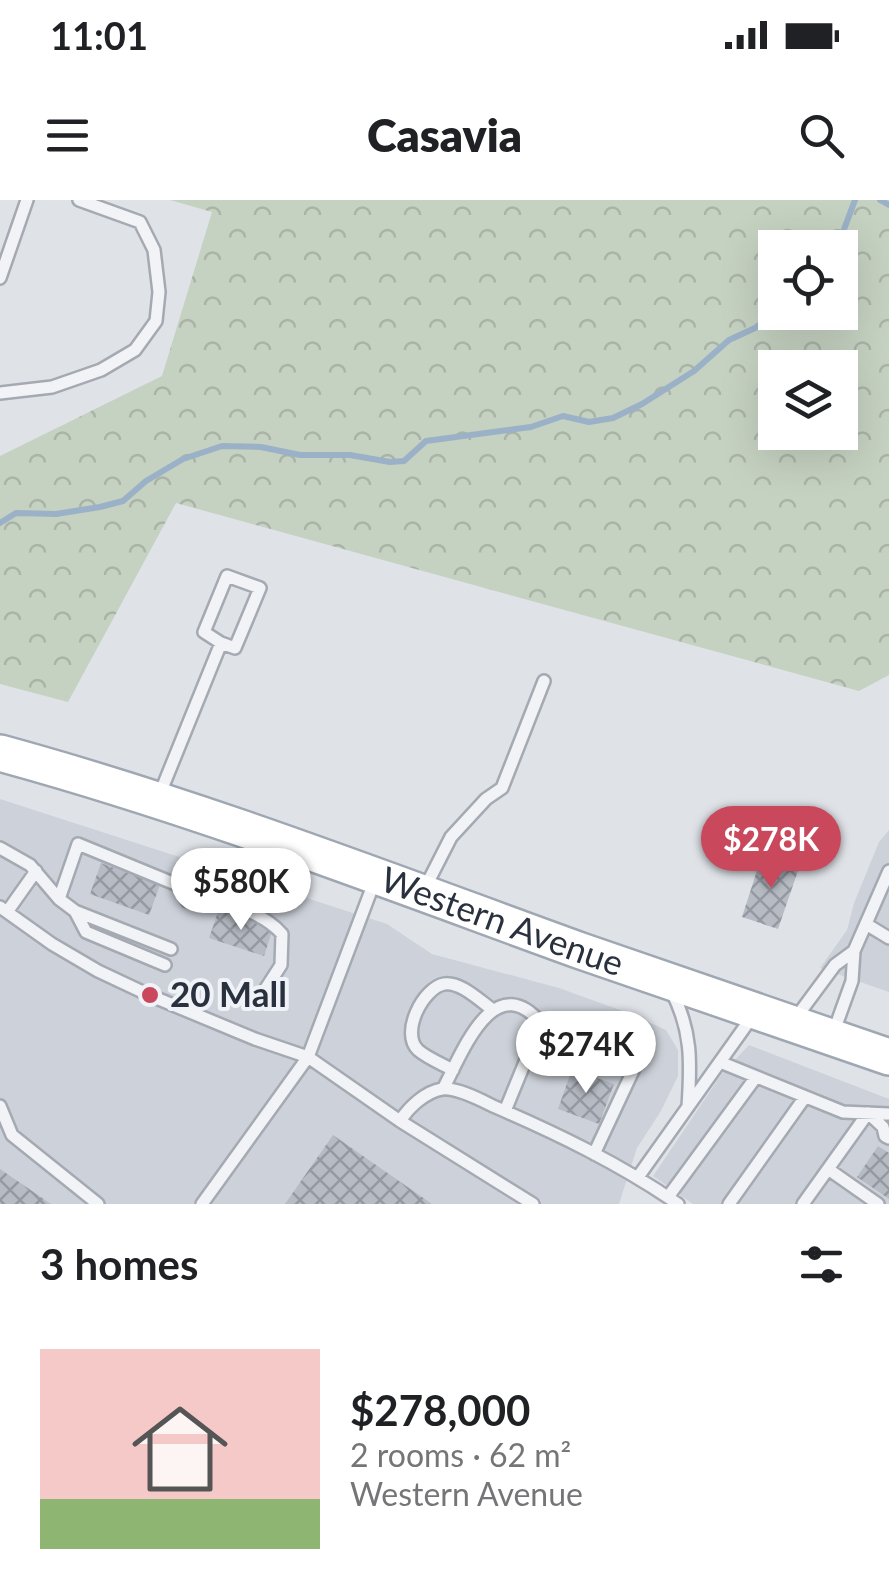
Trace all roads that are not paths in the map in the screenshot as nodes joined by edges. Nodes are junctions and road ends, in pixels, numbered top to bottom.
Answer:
1 (27, 200) edge
2 (78, 200) edge
3 (0, 278) edge
4 (0, 393) edge
5 (221, 643) junction
6 (544, 681) dead end
7 (0, 752) edge
8 (158, 800) junction
9 (0, 848) edge
10 (889, 871) edge
11 (36, 872) junction
12 (377, 874) junction
13 (423, 891) junction
14 (202, 895) junction
15 (59, 899) junction
16 (186, 901) dead end
17 (4, 910) edge
18 (74, 910) junction
19 (866, 924) junction
20 (889, 938) edge
21 (171, 949) dead end
22 (854, 951) junction
23 (165, 965) dead end
24 (665, 980) junction
25 (261, 996) dead end
26 (492, 1010) junction
27 (756, 1011) junction
28 (541, 1023) junction
29 (792, 1023) junction
30 (832, 1037) junction
31 (889, 1056) edge
32 (308, 1057) junction
33 (720, 1062) junction
34 (453, 1070) junction
35 (756, 1077) junction
36 (443, 1089) junction
37 (805, 1097) junction
38 (0, 1106) edge
39 (688, 1107) junction
40 (505, 1111) junction
41 (868, 1113) junction
42 (889, 1114) edge
43 (400, 1121) junction
44 (887, 1131) edge
45 (594, 1154) junction
46 (828, 1169) junction
47 (638, 1177) junction
48 (673, 1201) edge
49 (98, 1204) edge
50 (202, 1204) edge
51 (533, 1204) edge
52 (729, 1204) edge
53 (804, 1204) edge
54 (877, 1204) edge

1 - 3 lane
2 - 4 lane
5 - 5 lane
5 - 8 lane
6 - 13 lane
7 - 8 main road, Western Avenue
8 - 12 main road, Western Avenue
9 - 11 lane
10 - 19 lane
11 - 15 lane
11 - 17 lane
12 - 13 main road, Western Avenue
12 - 32 lane
13 - 24 main road, Western Avenue
14 - 15 lane
14 - 16 lane
14 - 25 lane
15 - 18 lane
17 - 32 lane
18 - 21 lane
18 - 23 lane
19 - 20 lane
19 - 22 lane
22 - 29 lane
22 - 30 lane
24 - 27 main road, Western Avenue
24 - 39 lane
26 - 28 lane
26 - 34 lane
26 - 34 lane
27 - 29 main road, Western Avenue
27 - 33 lane
28 - 40 lane
28 - 45 lane
29 - 30 main road, Western Avenue
30 - 31 main road, Western Avenue
32 - 43 lane
32 - 50 lane
33 - 35 lane
33 - 39 lane
34 - 36 lane
35 - 37 lane
35 - 48 lane
36 - 40 lane
36 - 43 lane
37 - 41 lane
37 - 52 lane
38 - 49 lane
39 - 47 lane
40 - 45 lane
41 - 42 lane
41 - 44 lane
41 - 46 lane
43 - 51 lane
45 - 47 lane
46 - 53 lane
46 - 54 lane
47 - 48 lane

